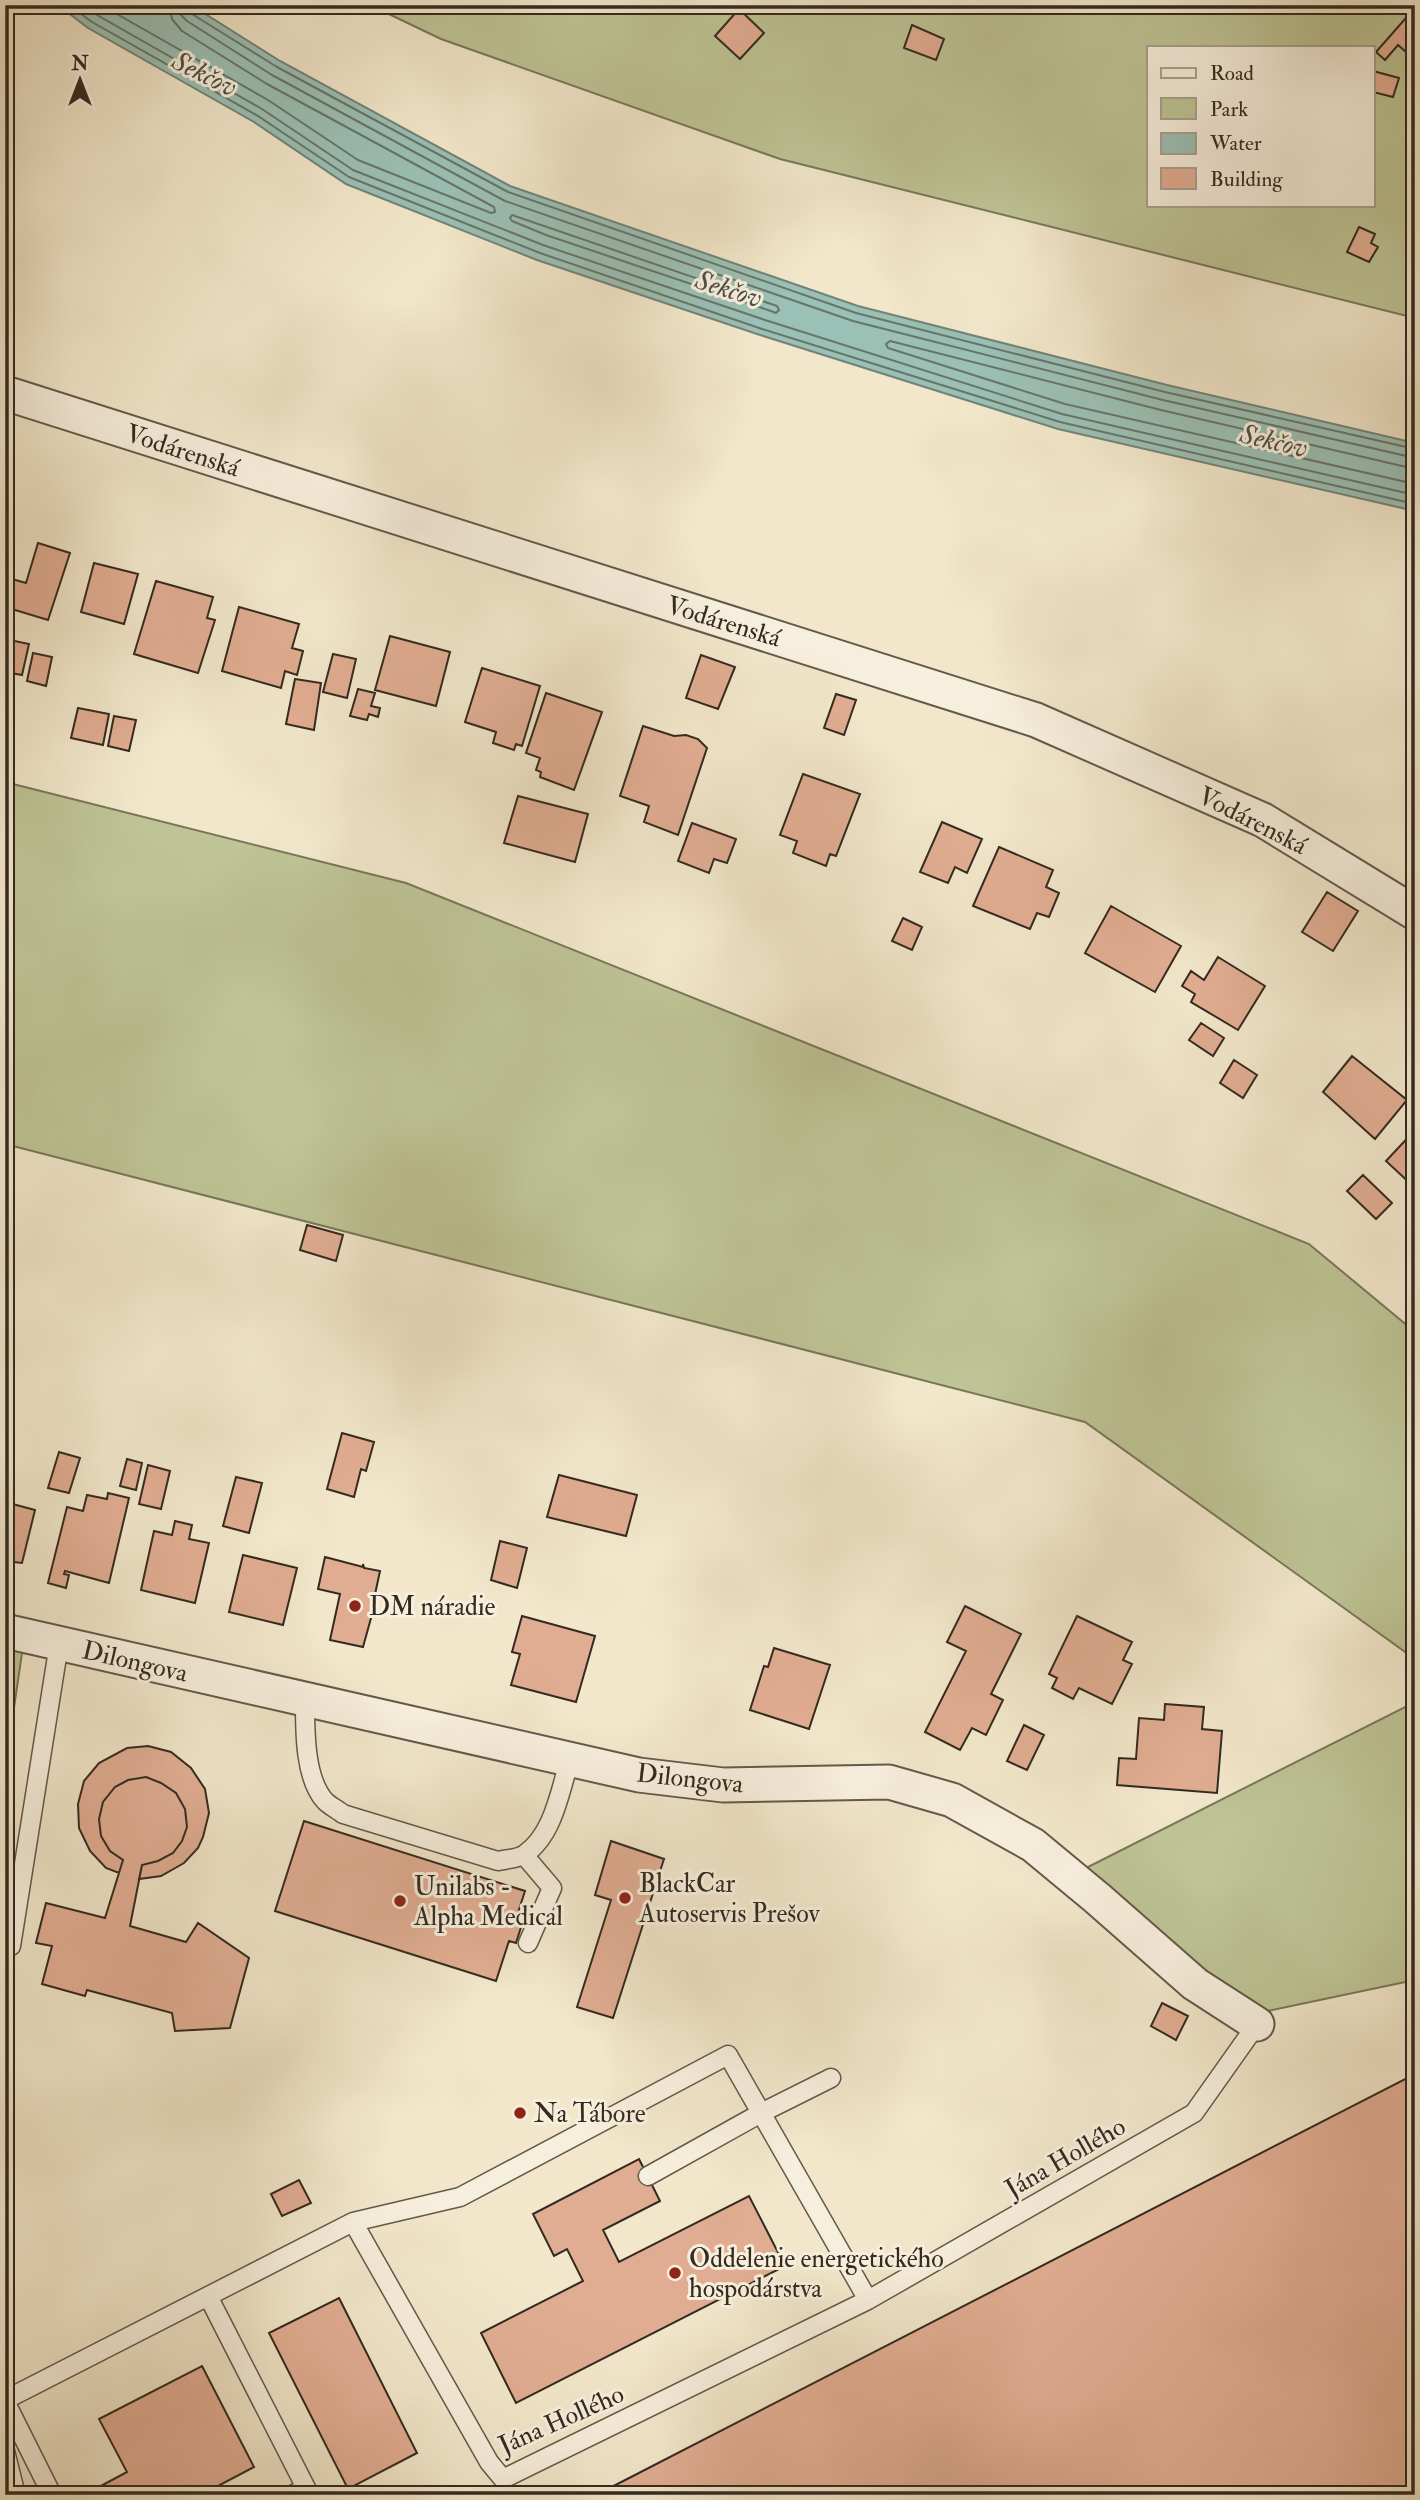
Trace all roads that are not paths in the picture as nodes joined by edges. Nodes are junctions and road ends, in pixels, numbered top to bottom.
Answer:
1 (5, 393) edge
2 (1415, 913) edge
3 (5, 1631) edge
4 (59, 1644) junction
5 (305, 1699) junction
6 (570, 1759) junction
7 (524, 1856) junction
8 (528, 1943) dead end
9 (11, 1946) dead end
10 (1257, 2025) joint
11 (831, 2078) dead end
12 (761, 2113) junction
13 (648, 2175) dead end
14 (353, 2222) junction
15 (208, 2297) junction
16 (868, 2300) junction
17 (5, 2400) edge
18 (5, 2451) edge
19 (16, 2495) edge
20 (52, 2495) edge
21 (292, 2495) edge

1 - 2 street, Vodárenská
3 - 4 street, Dilongova
4 - 5 street, Dilongova
4 - 9 lane, Dilongova
5 - 6 street, Dilongova
5 - 7 lane
6 - 7 lane
6 - 10 street, Dilongova
7 - 8 lane
10 - 16 lane, Jána Hollého
11 - 12 lane
12 - 13 lane
12 - 14 lane
12 - 16 lane
14 - 15 lane
14 - 16 lane, Jána Hollého
15 - 17 lane
15 - 21 lane
17 - 20 lane
18 - 19 lane

